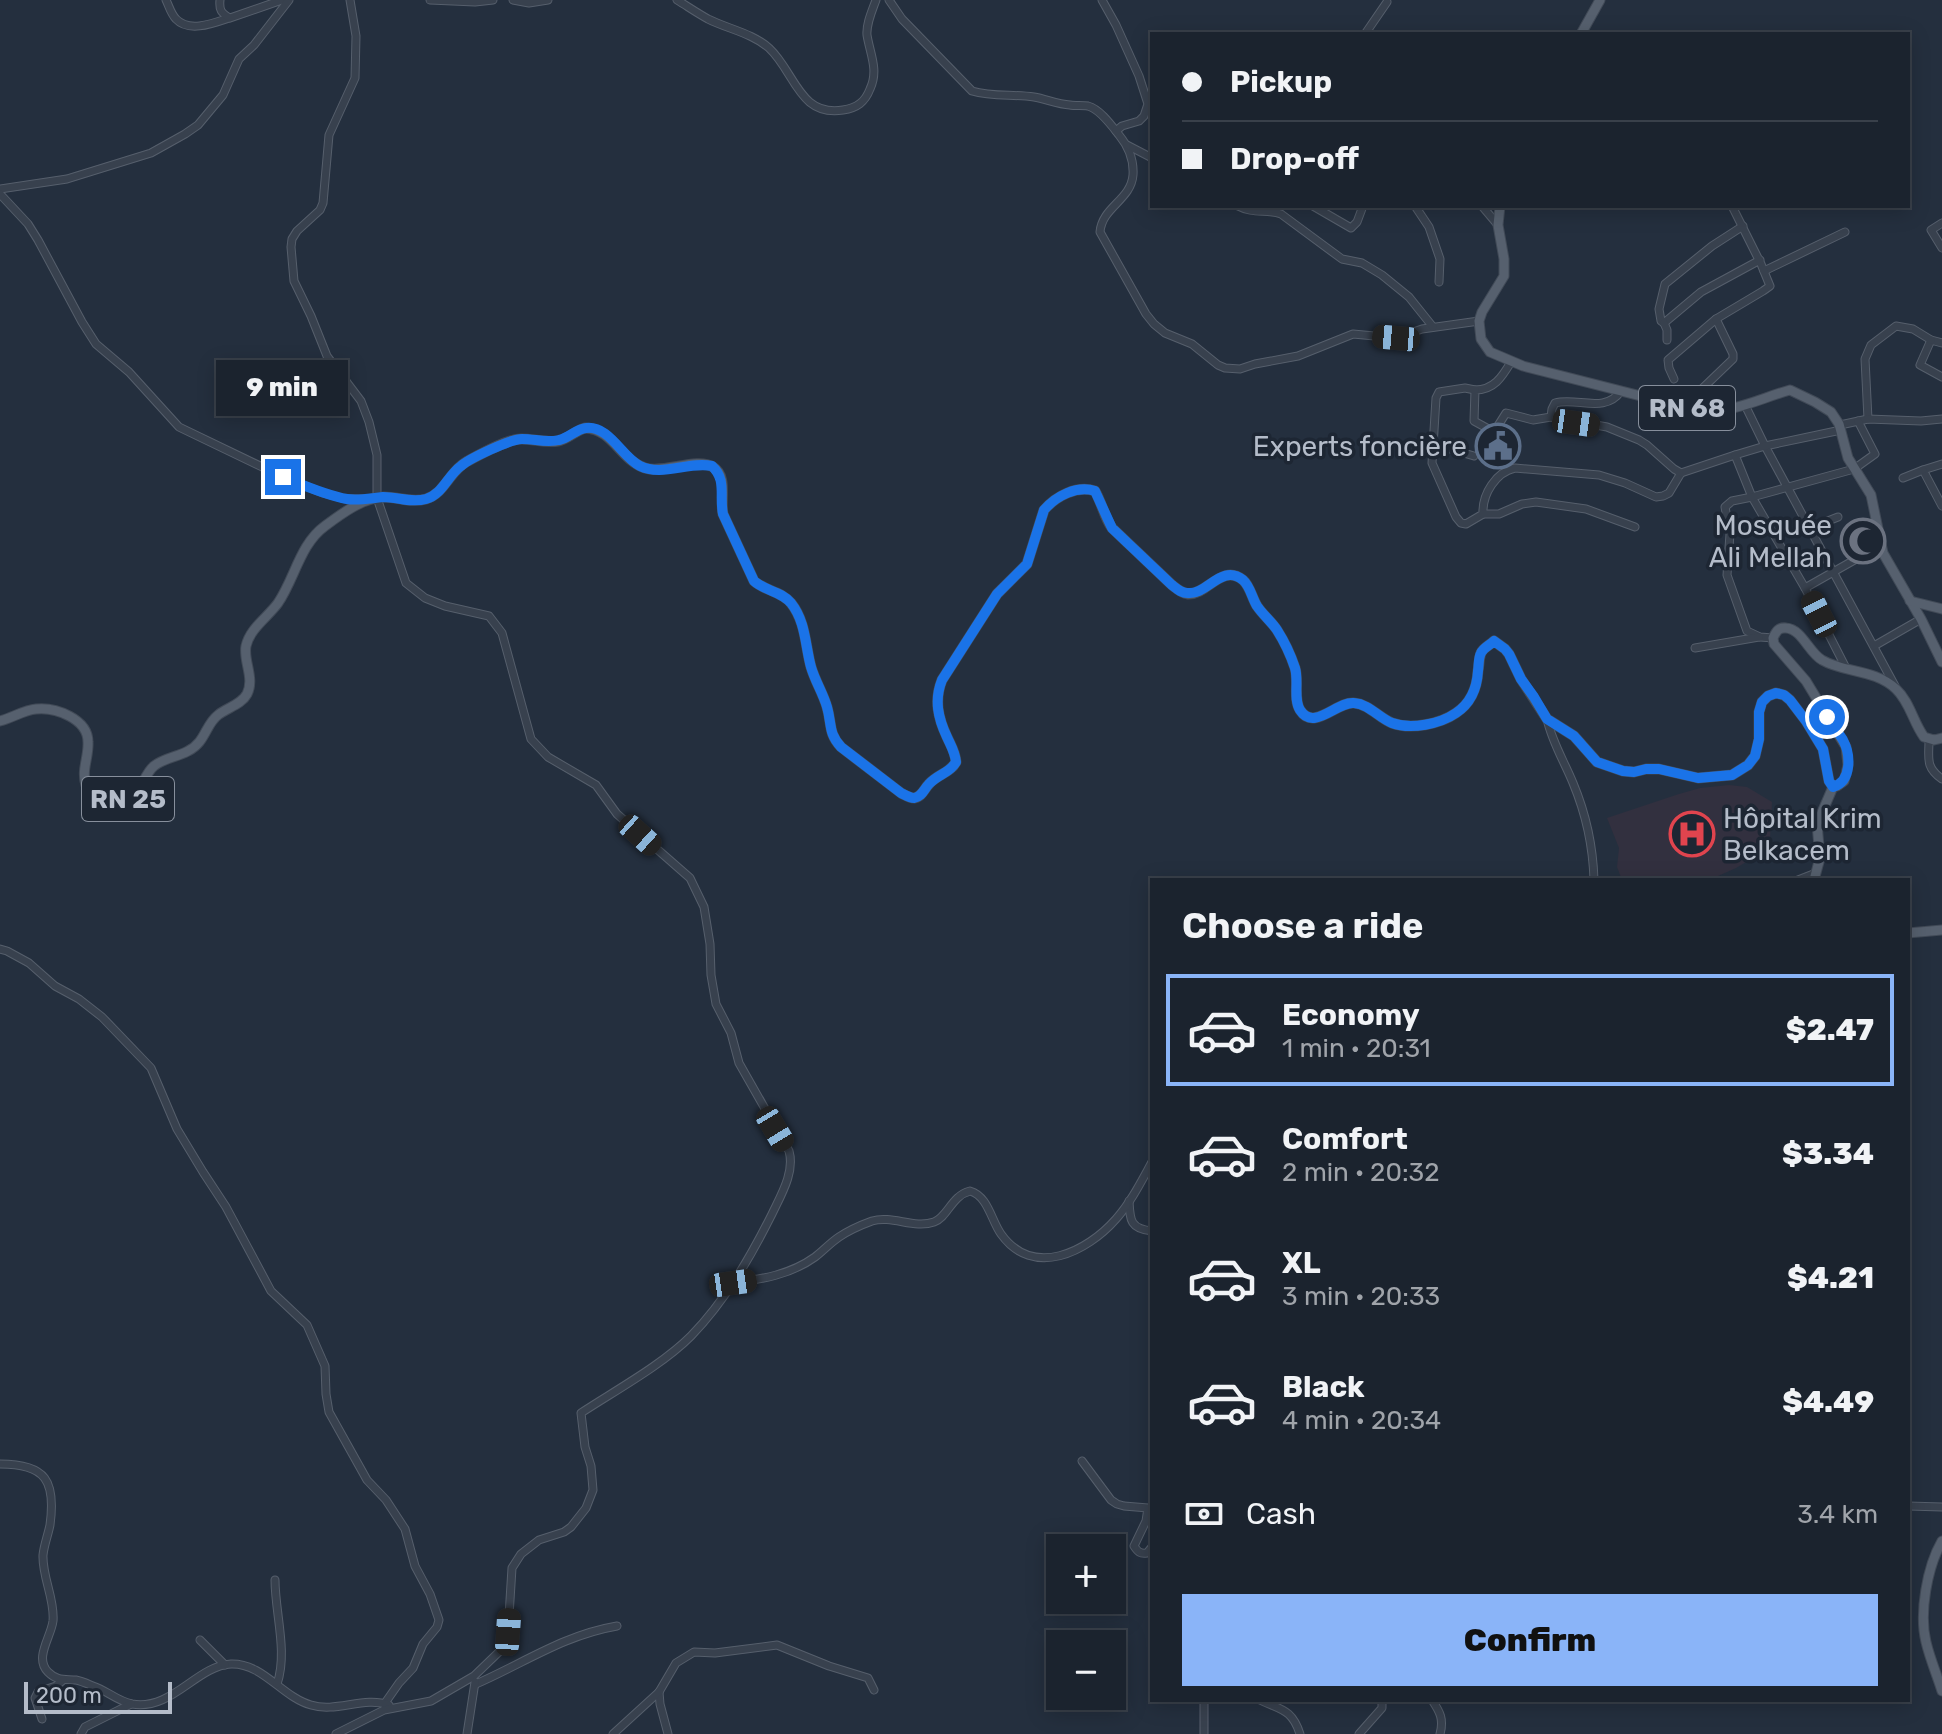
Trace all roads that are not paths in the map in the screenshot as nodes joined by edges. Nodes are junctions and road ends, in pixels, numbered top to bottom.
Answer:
1 (166, 0) edge
2 (220, 0) edge
3 (282, 0) edge
4 (289, 0) edge
5 (350, 0) edge
6 (430, 0) edge
7 (493, 0) edge
8 (513, 0) edge
9 (548, 0) edge
10 (677, 0) edge
11 (876, 0) edge
12 (889, 0) edge
13 (1102, 0) edge
14 (1600, 0) edge
15 (1387, 2) dead end
16 (230, 18) junction
17 (1366, 32) edge
18 (1582, 32) edge
19 (1116, 131) junction
20 (1127, 145) junction
21 (1150, 157) edge
22 (0, 191) edge
23 (1244, 208) edge
24 (1319, 208) edge
25 (1362, 208) edge
26 (1416, 208) edge
27 (1484, 208) edge
28 (1500, 208) edge
29 (1733, 208) edge
30 (1276, 209) edge
31 (1942, 223) edge
32 (1498, 225) junction
33 (1743, 226) junction
34 (1845, 232) dead end
35 (1942, 248) edge
36 (1760, 260) junction
37 (1764, 271) junction
38 (1439, 282) dead end
39 (1716, 319) junction
40 (1479, 321) junction
41 (1664, 323) junction
42 (1433, 327) junction
43 (1667, 340) dead end
44 (1931, 340) junction
45 (1942, 343) edge
46 (1511, 362) junction
47 (1942, 377) edge
48 (1674, 379) dead end
49 (1475, 390) junction
50 (1621, 391) junction
51 (1745, 405) junction
52 (1683, 407) junction
53 (1551, 417) junction
54 (1868, 419) junction
55 (1942, 419) edge
56 (1858, 421) junction
57 (1841, 427) junction
58 (1433, 444) junction
59 (1765, 446) junction
60 (1735, 455) junction
61 (1474, 456) dead end
62 (1942, 464) edge
63 (1854, 469) junction
64 (1923, 470) junction
65 (1681, 473) junction
66 (1903, 478) dead end
67 (1787, 487) junction
68 (1752, 497) junction
69 (375, 499) junction
70 (1942, 506) edge
71 (1483, 514) junction
72 (1838, 517) dead end
73 (1635, 527) dead end
74 (1810, 528) junction
75 (1881, 547) junction
76 (1834, 573) junction
77 (1805, 588) junction
78 (1910, 601) junction
79 (1942, 609) edge
80 (1921, 619) junction
81 (1760, 637) junction
82 (1773, 638) junction
83 (1874, 646) junction
84 (1695, 648) dead end
85 (1942, 662) edge
86 (1846, 668) junction
87 (1896, 688) junction
88 (1547, 719) junction
89 (0, 721) edge
90 (1942, 738) edge
91 (1929, 740) junction
92 (1942, 779) edge
93 (1833, 787) junction
94 (1815, 877) edge
95 (1594, 878) edge
96 (1942, 930) edge
97 (1910, 933) edge
98 (0, 949) edge
99 (1150, 1165) edge
100 (1129, 1201) junction
101 (1150, 1231) edge
102 (733, 1283) junction
103 (1082, 1461) dead end
104 (0, 1464) edge
105 (1910, 1506) edge
106 (1942, 1507) edge
107 (1942, 1541) edge
108 (1150, 1549) edge
109 (275, 1580) dead end
110 (617, 1626) dead end
111 (200, 1640) dead end
112 (225, 1665) junction
113 (63, 1680) junction
114 (475, 1680) junction
115 (277, 1684) junction
116 (874, 1690) dead end
117 (1942, 1691) edge
118 (659, 1692) junction
119 (1204, 1702) edge
120 (1265, 1702) edge
121 (1382, 1702) edge
122 (1433, 1702) edge
123 (385, 1703) junction
124 (131, 1704) junction
125 (394, 1708) junction
126 (42, 1719) dead end
127 (81, 1734) edge
128 (336, 1734) edge
129 (467, 1734) edge
130 (613, 1734) edge
131 (668, 1734) edge
132 (1204, 1734) edge
133 (1300, 1734) edge
134 (1359, 1734) edge
135 (1440, 1734) edge

1 - 16 street
2 - 16 street
3 - 16 street
4 - 22 street
5 - 69 street
6 - 7 street
8 - 9 street
10 - 11 street
12 - 19 street
13 - 19 street
14 - 18 main road
15 - 17 street
19 - 20 street
20 - 21 street
20 - 42 street
22 - 69 street
23 - 30 street
24 - 25 street
26 - 38 street
27 - 32 street
28 - 32 main road
29 - 33 street
30 - 42 street
31 - 35 street
32 - 40 main road
33 - 36 street
33 - 41 street
34 - 37 street
36 - 37 street
36 - 41 street
37 - 39 street
39 - 48 street
39 - 52 street
40 - 42 street
40 - 46 main road, RN 68
41 - 43 street
44 - 45 street
44 - 47 street
44 - 54 street
46 - 49 street
46 - 50 main road, RN 68
49 - 53 street
49 - 58 street
50 - 52 main road, RN 68
50 - 53 street
51 - 52 main road, RN 68
51 - 57 main road, RN 68
51 - 59 street
53 - 65 street
54 - 55 street
54 - 56 street
56 - 57 street
56 - 63 street
57 - 59 street
57 - 63 main road
58 - 61 street
58 - 71 street
59 - 60 street
59 - 67 street
60 - 65 street
60 - 68 street
62 - 64 street
63 - 67 street
63 - 75 main road
64 - 66 street
64 - 70 street
65 - 71 street
67 - 68 street
67 - 74 street
68 - 77 street
68 - 81 street
69 - 88 main road
69 - 89 main road, RN 25
69 - 102 street
71 - 73 street
72 - 74 street
74 - 76 street
75 - 76 street
75 - 78 main road
76 - 77 street
76 - 83 street
77 - 86 street
78 - 79 main road
78 - 80 main road
80 - 83 street
80 - 85 main road
81 - 82 street
81 - 84 street
82 - 86 main road
82 - 93 main road
83 - 87 street
86 - 87 main road
87 - 91 main road
88 - 93 main road
88 - 95 street
90 - 91 main road
91 - 92 street
93 - 94 main road
96 - 97 main road
98 - 123 street
99 - 100 street
100 - 101 street
100 - 102 street
102 - 114 street
103 - 108 street
104 - 113 street
105 - 106 street
107 - 117 main road
109 - 115 street
110 - 114 street
111 - 112 street
112 - 115 street
112 - 124 street
113 - 124 street
113 - 126 street
114 - 125 street
114 - 129 street
115 - 123 street
116 - 118 street
118 - 130 street
118 - 131 street
119 - 132 street
120 - 133 street
121 - 134 street
122 - 135 street
123 - 125 street
124 - 127 street
125 - 128 street

